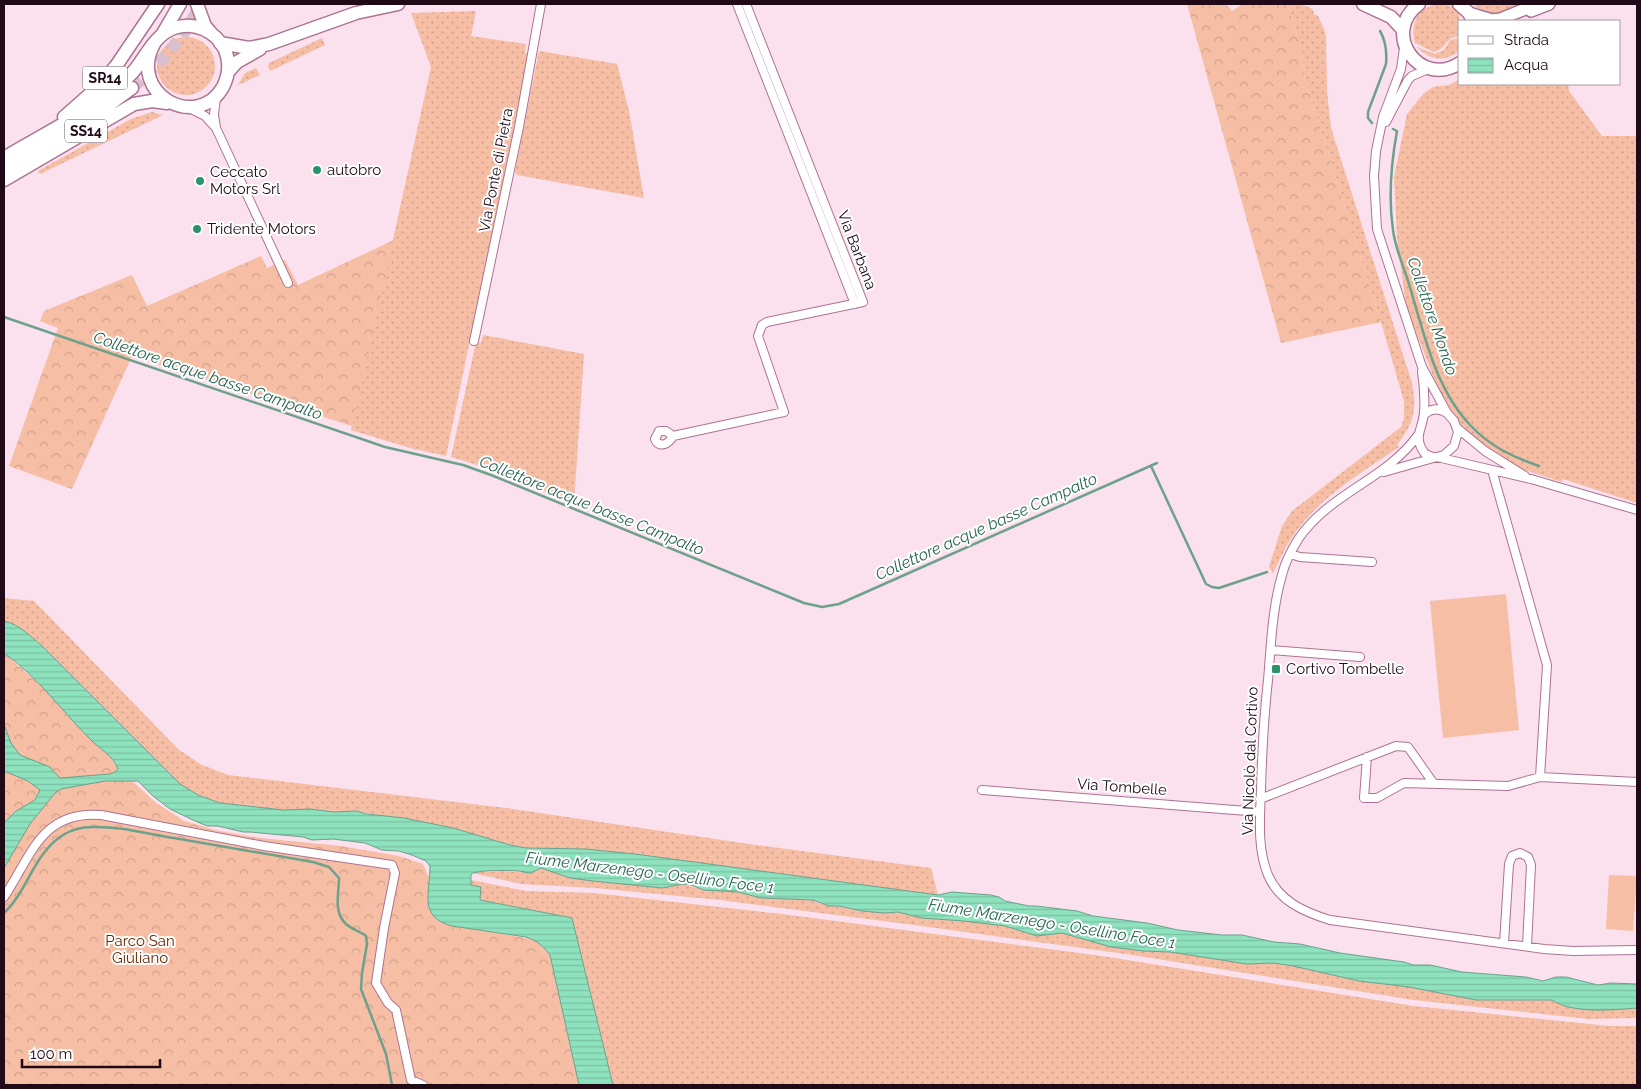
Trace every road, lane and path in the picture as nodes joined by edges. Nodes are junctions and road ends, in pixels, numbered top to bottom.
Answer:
1 (158, 4) edge
2 (180, 4) edge
3 (197, 4) edge
4 (393, 4) edge
5 (541, 4) edge
6 (737, 4) edge
7 (746, 4) edge
8 (1363, 4) edge
9 (1419, 4) edge
10 (1459, 4) edge
11 (1538, 4) edge
12 (1550, 4) edge
13 (1518, 12) edge
14 (1469, 13) edge
15 (1403, 30) junction
16 (216, 38) junction
17 (158, 40) junction
18 (270, 44) junction
19 (1404, 45) junction
20 (1458, 64) edge
21 (1428, 69) junction
22 (228, 72) junction
23 (132, 88) tunnel mouth
24 (216, 95) junction
25 (181, 106) junction
26 (216, 128) junction
27 (1381, 130) junction
28 (36, 138) junction
29 (4, 158) edge
30 (4, 170) edge
31 (4, 180) edge
32 (288, 283) dead end
33 (855, 304) junction
34 (474, 341) dead end
35 (1422, 367) junction
36 (1447, 413) junction
37 (1424, 415) junction
38 (1457, 428) junction
39 (1418, 435) junction
40 (673, 436) dead end
41 (1435, 457) junction
42 (1492, 470) junction
43 (1371, 478) junction
44 (1531, 480) junction
45 (1637, 510) edge
46 (1290, 554) junction
47 (1372, 562) dead end
48 (1271, 650) junction
49 (1360, 657) dead end
50 (1367, 757) junction
51 (1540, 777) junction
52 (1637, 782) edge
53 (1434, 784) junction
54 (982, 790) dead end
55 (1260, 799) junction
56 (1260, 812) junction
57 (4, 897) edge
58 (1504, 943) junction
59 (1527, 946) junction
60 (1637, 950) edge
61 (423, 1085) edge

1 - 28 main road, SR14
2 - 17 main road
3 - 16 main road
4 - 18 main road
5 - 34 street, Via Ponte di Pietra
6 - 33 street
7 - 33 street, Via Barbana
8 - 15 main road
9 - 15 main road
10 - 14 main road
11 - 13 main road
12 - 13 main road
13 - 14 main road
15 - 19 main road
16 - 17 main road
16 - 18 main road
16 - 22 main road
17 - 25 main road
17 - 28 main road, SS14
18 - 22 main road
19 - 21 main road
19 - 27 street
20 - 21 main road
21 - 27 street
22 - 24 main road
23 - 30 main road, SR14
24 - 25 main road, SS14
24 - 26 street
25 - 26 street
25 - 31 main road, SS14
26 - 32 street
27 - 35 street
28 - 29 main road, SS14
33 - 40 street, Via Barbana
35 - 36 street
35 - 37 street
36 - 37 street
36 - 38 street
37 - 39 street
38 - 41 street
38 - 44 street
39 - 41 street
39 - 43 street, Via Nicolò dal Cortivo
41 - 42 street
41 - 43 street, Via Nicolò dal Cortivo
42 - 44 street
42 - 51 street
43 - 46 street, Via Nicolò dal Cortivo
44 - 45 street
46 - 47 street
46 - 48 street, Via Nicolò dal Cortivo
48 - 49 street
48 - 55 street, Via Nicolò dal Cortivo
50 - 53 street
50 - 53 street
50 - 55 street
51 - 52 street
51 - 53 street
54 - 56 street, Via Tombelle
55 - 56 street, Via Nicolò dal Cortivo
56 - 58 street, Via Nicolò dal Cortivo
57 - 61 street
58 - 59 street, Via Nicolò dal Cortivo
58 - 59 street
59 - 60 street, Via Nicolò dal Cortivo

